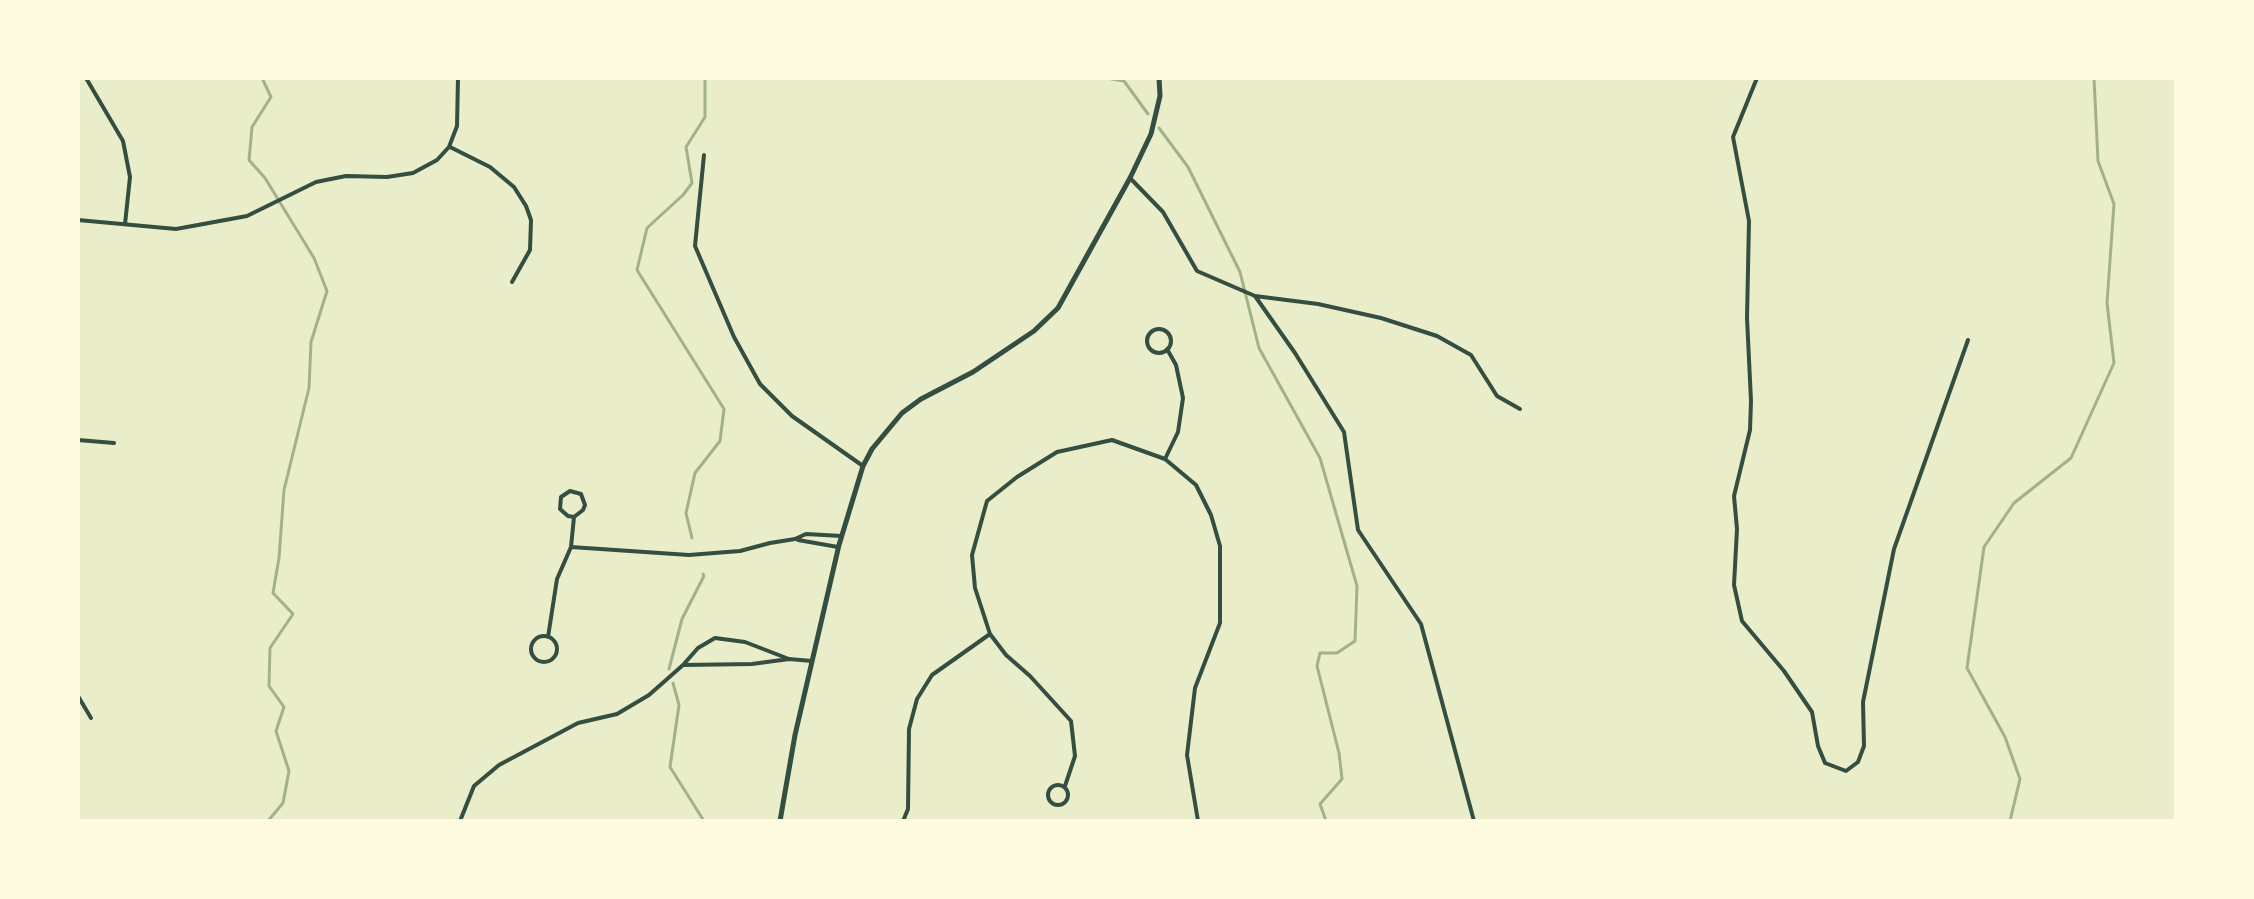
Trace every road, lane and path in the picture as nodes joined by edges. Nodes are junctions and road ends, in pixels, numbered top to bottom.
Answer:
1 (86, 78) edge
2 (458, 78) edge
3 (1159, 78) edge
4 (1757, 78) edge
5 (449, 147) junction
6 (704, 155) dead end
7 (1130, 178) junction
8 (78, 220) edge
9 (125, 224) junction
10 (512, 282) dead end
11 (1255, 296) junction
12 (1968, 340) dead end
13 (1167, 349) junction
14 (1520, 409) dead end
15 (78, 440) edge
16 (114, 443) dead end
17 (1165, 459) junction
18 (863, 466) junction
19 (574, 517) junction
20 (842, 536) junction
21 (795, 539) junction
22 (571, 547) junction
23 (838, 547) junction
24 (990, 634) junction
25 (548, 637) junction
26 (789, 659) junction
27 (812, 661) junction
28 (683, 665) junction
29 (78, 696) edge
30 (91, 718) dead end
31 (1065, 786) junction
32 (460, 821) edge
33 (780, 821) edge
34 (903, 821) edge
35 (1198, 821) edge
36 (1474, 821) edge

1 - 9 street
2 - 5 street
3 - 7 street
4 - 12 street
5 - 9 street
5 - 10 street
6 - 18 street
7 - 11 street
7 - 18 street
8 - 9 street
11 - 14 street
11 - 36 street
13 - 13 street
13 - 17 street
15 - 16 street
17 - 24 street
17 - 35 street
18 - 20 street
19 - 19 street
19 - 22 street
20 - 21 street
20 - 23 street
21 - 22 street
21 - 23 street
22 - 25 street
23 - 27 street
24 - 31 street
24 - 34 street
25 - 25 street
26 - 27 street
26 - 28 street
26 - 28 street
27 - 33 street
28 - 32 street
29 - 30 street
31 - 31 street

